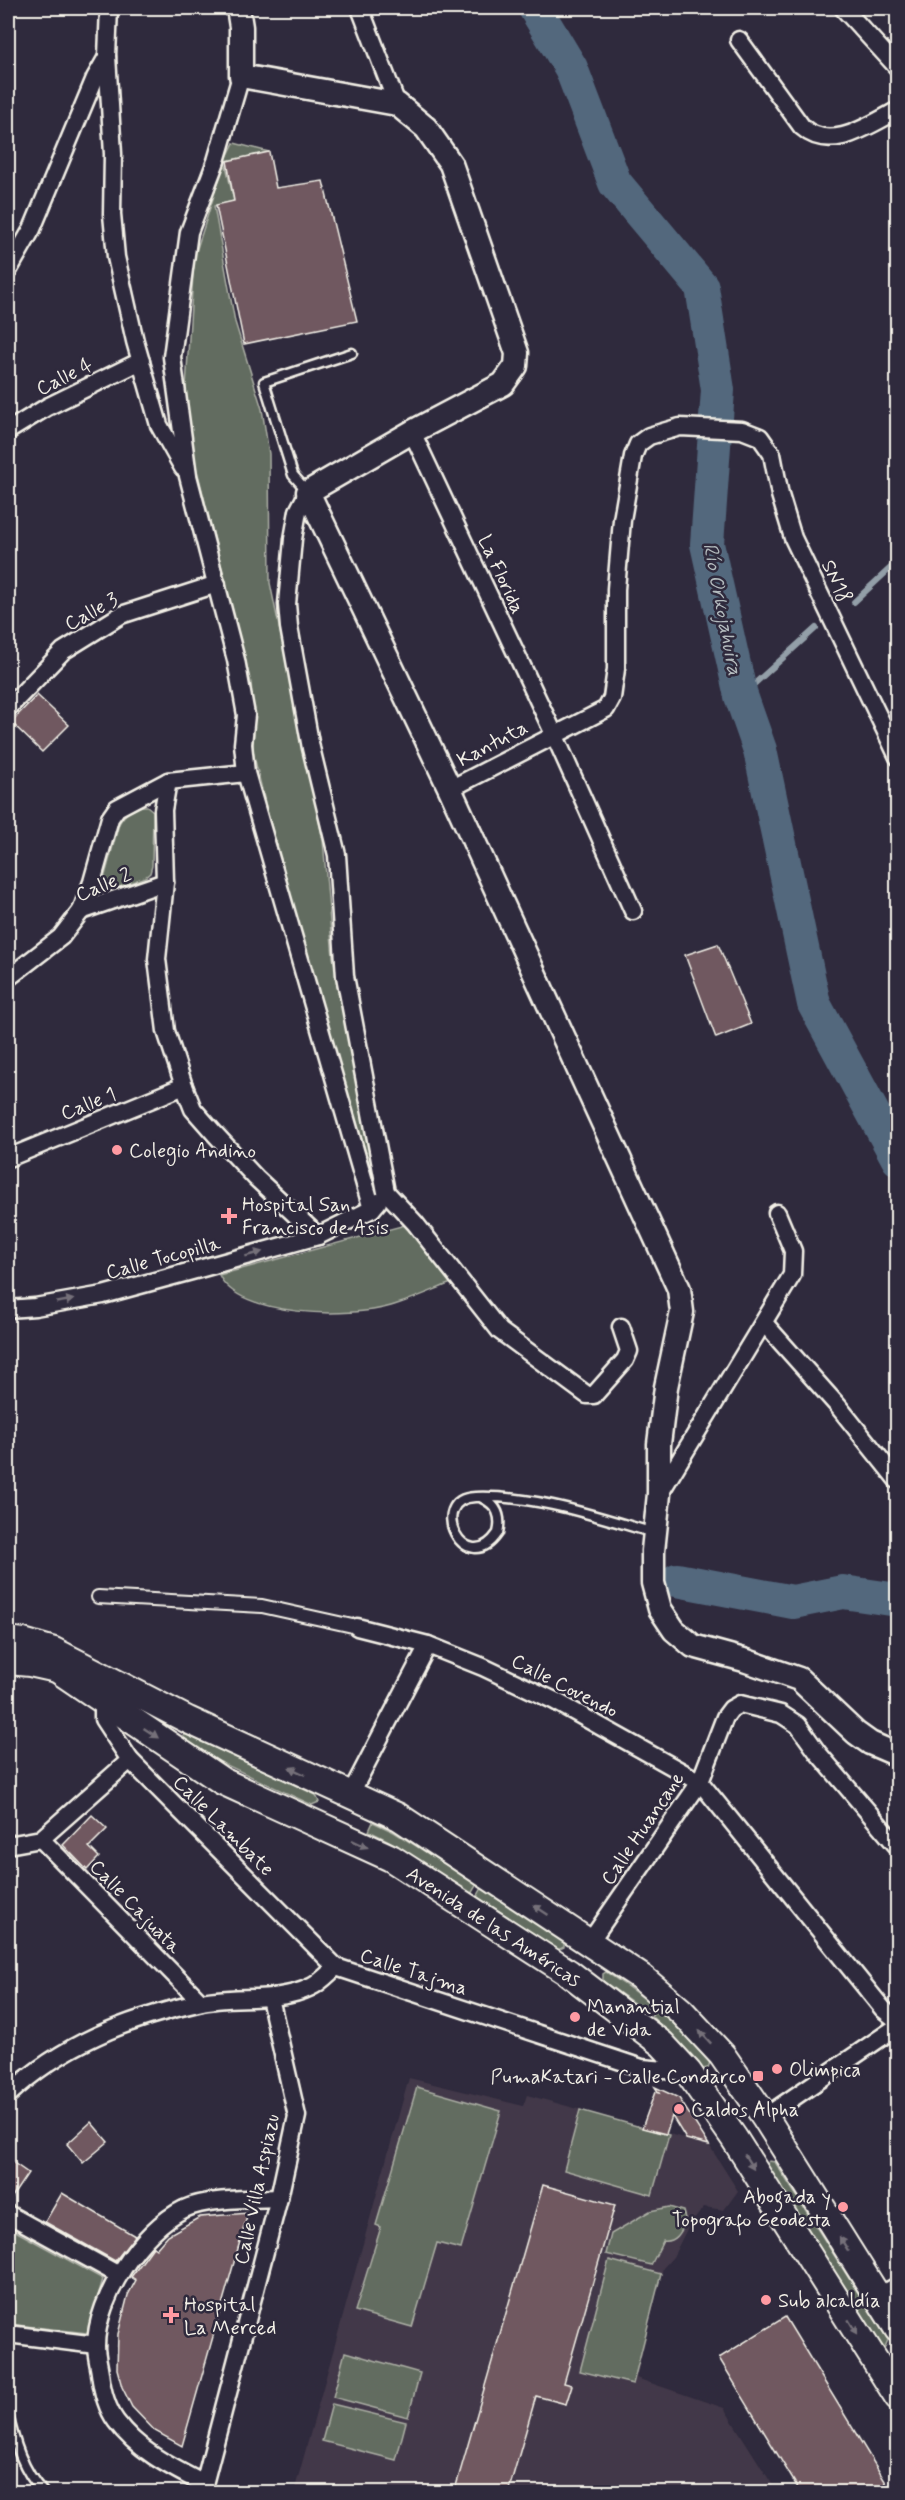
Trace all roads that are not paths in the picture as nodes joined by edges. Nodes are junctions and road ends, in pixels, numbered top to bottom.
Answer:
1 (109, 8) edge
2 (238, 8) edge
3 (360, 8) edge
4 (843, 8) edge
5 (739, 40) dead end
6 (107, 56) junction
7 (897, 68) edge
8 (241, 76) junction
9 (397, 104) junction
10 (897, 110) edge
11 (8, 271) edge
12 (352, 353) dead end
13 (141, 361) junction
14 (742, 430) joint
15 (8, 431) edge
16 (412, 432) junction
17 (188, 476) junction
18 (308, 492) junction
19 (217, 584) junction
20 (8, 708) edge
21 (554, 734) junction
22 (897, 757) edge
23 (246, 773) junction
24 (168, 781) junction
25 (450, 789) junction
26 (165, 882) junction
27 (81, 911) junction
28 (633, 911) dead end
29 (8, 978) edge
30 (184, 1086) junction
31 (8, 1158) edge
32 (387, 1192) junction
33 (372, 1209) junction
34 (777, 1213) dead end
35 (318, 1236) junction
36 (8, 1309) edge
37 (764, 1323) junction
38 (621, 1327) dead end
39 (897, 1482) edge
40 (659, 1494) junction
41 (482, 1498) junction
42 (654, 1534) junction
43 (98, 1597) dead end
44 (357, 1627) joint
45 (8, 1641) edge
46 (428, 1645) junction
47 (8, 1661) edge
48 (108, 1690) junction
49 (897, 1755) edge
50 (130, 1760) junction
51 (700, 1782) junction
52 (350, 1795) junction
53 (334, 1831) junction
54 (41, 1839) junction
55 (8, 1845) edge
56 (897, 1847) edge
57 (589, 1943) junction
58 (336, 1967) junction
59 (569, 1973) junction
60 (270, 1998) junction
61 (201, 2002) junction
62 (897, 2021) edge
63 (897, 2026) edge
64 (688, 2072) junction
65 (8, 2095) edge
66 (765, 2117) junction
67 (734, 2138) junction
68 (279, 2198) junction
69 (8, 2214) edge
70 (117, 2274) junction
71 (897, 2281) edge
72 (875, 2294) junction
73 (897, 2329) edge
74 (8, 2334) edge
75 (96, 2345) junction
76 (894, 2384) edge
77 (8, 2414) edge
78 (203, 2488) edge
79 (43, 2493) edge

1 - 6 street
2 - 8 main road
3 - 9 street
4 - 7 street
5 - 10 street
6 - 11 street
6 - 13 street
8 - 9 main road
8 - 17 street
9 - 16 main road
12 - 18 lane
13 - 15 street, Calle 4
13 - 17 street
14 - 21 street, Kantuta
14 - 22 street, SN18
16 - 18 main road
16 - 21 street, La Florida
17 - 19 street
18 - 25 main road
18 - 32 street
19 - 20 street, Calle 3
19 - 23 street
21 - 25 street, Kantuta
21 - 28 street, La Florida
23 - 24 street
23 - 33 street
24 - 26 street
24 - 27 street
25 - 40 main road
26 - 27 street, Calle 2
26 - 30 street
27 - 29 street, Calle 2
30 - 31 street, Calle 1
30 - 35 street
32 - 33 street, Calle Tocopilla
32 - 38 street
33 - 35 street, Calle Tocopilla
34 - 37 street
36 -> 35 street, Calle Tocopilla
37 - 39 street
37 - 40 street
40 - 42 main road
41 - 41 lane
41 - 42 lane
42 - 49 main road
43 - 44 street, Calle Covendo
44 - 46 street, Calle Covendo
45 - 48 main road, Avenida de las Américas
46 - 51 street, Calle Covendo
46 - 52 street
47 - 48 main road, Avenida de las Américas
48 - 50 street, Calle Lambate
52 -> 48 main road, Avenida de las Américas
48 -> 53 main road, Avenida de las Américas
50 - 54 street
50 - 58 street, Calle Lambate
51 - 56 street, Calle Huancane
51 - 57 street, Calle Huancane
51 - 62 street, Calle Covendo
52 - 53 main road
57 -> 52 main road, Avenida de las Américas
53 -> 59 main road, Avenida de las Américas
54 - 55 street
54 - 61 street, Calle Cajuata
57 - 59 main road
66 -> 57 main road, Avenida de las Américas
58 - 60 street, Calle Tajma
58 - 64 street, Calle Tajma
59 - 64 main road, Avenida de las Américas
60 - 61 street, Calle Tajma
60 - 68 street, Calle Villa Aspiazu
61 - 65 street, Calle Tajma
63 - 66 street
64 - 67 main road, Avenida de las Américas
66 - 67 main road
72 -> 66 main road, Avenida de las Américas
67 -> 76 main road, Avenida de las Américas
68 - 70 street
68 - 78 street, Calle Villa Aspiazu
69 - 70 street
70 - 75 street
71 - 72 lane
72 - 73 main road, Avenida de las Américas
74 - 75 street
75 - 78 street
77 - 79 lane

